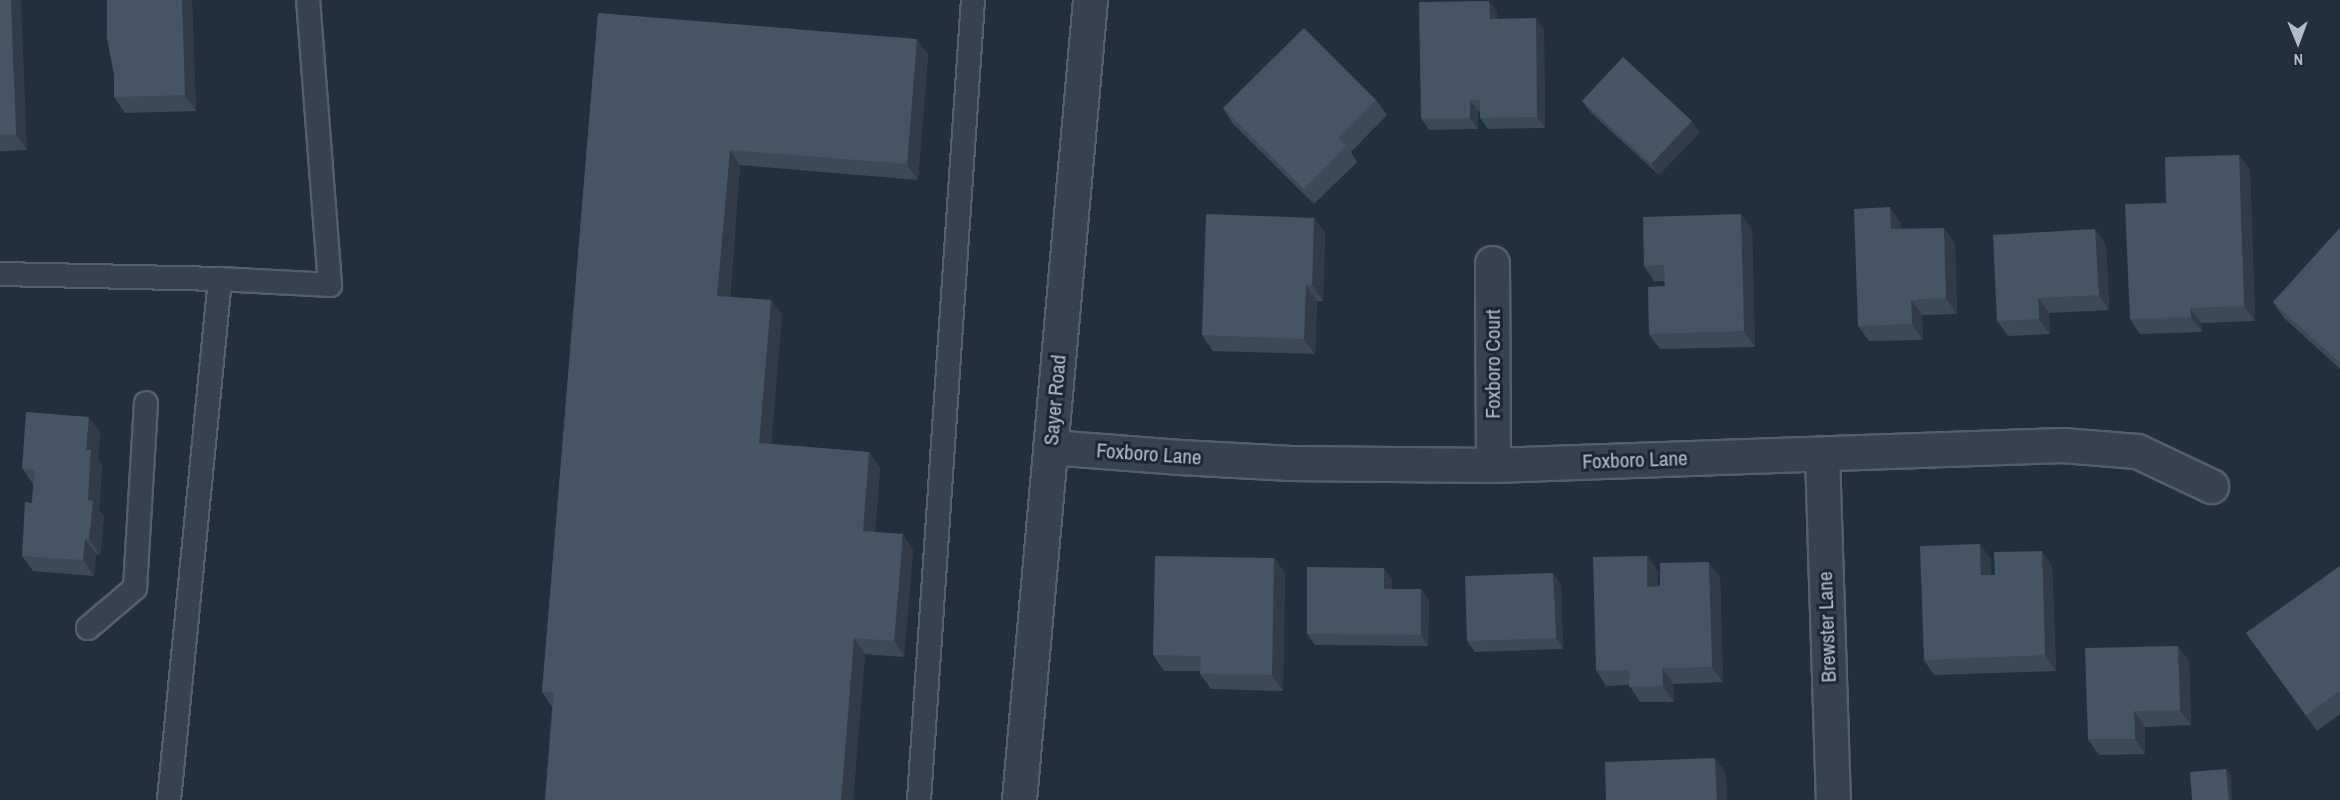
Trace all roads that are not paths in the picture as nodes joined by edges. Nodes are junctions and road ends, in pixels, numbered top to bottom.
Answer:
1 (308, 0) edge
2 (973, 0) edge
3 (1090, 0) edge
4 (1492, 263) dead end
5 (0, 274) edge
6 (220, 279) junction
7 (146, 403) dead end
8 (1050, 447) junction
9 (1822, 454) junction
10 (1493, 465) junction
11 (2211, 486) dead end
12 (88, 628) dead end
13 (169, 800) edge
14 (919, 800) edge
15 (1019, 800) edge
16 (1833, 800) edge

1 - 6 lane
2 - 14 lane
3 - 8 street, Sayer Road
4 - 10 street, Foxboro Court
5 - 6 lane
6 - 13 lane
7 - 12 lane
8 - 10 street, Foxboro Lane
8 - 15 street, Sayer Road
9 - 10 street, Foxboro Lane
9 - 11 street, Foxboro Lane
9 - 16 street, Brewster Lane

